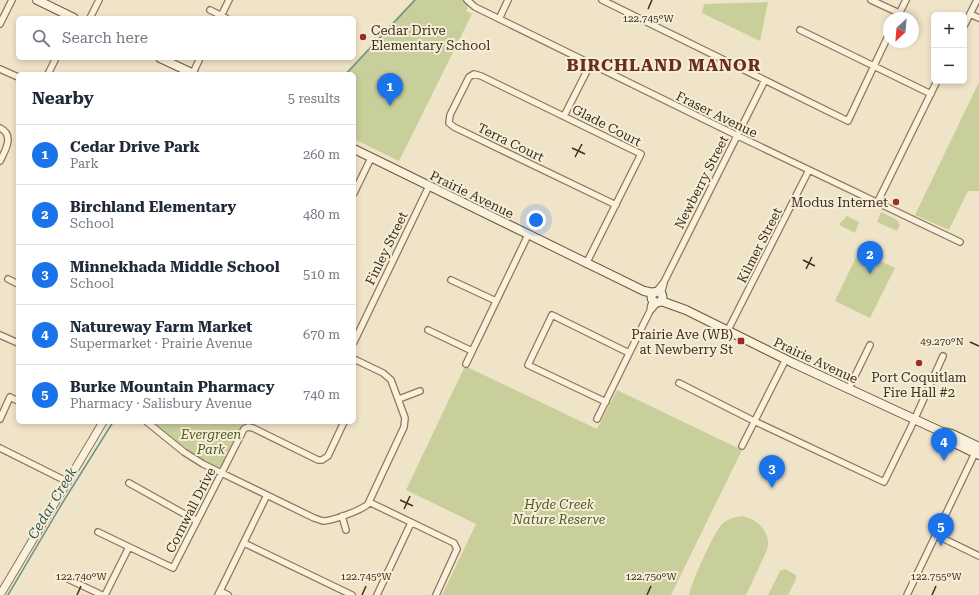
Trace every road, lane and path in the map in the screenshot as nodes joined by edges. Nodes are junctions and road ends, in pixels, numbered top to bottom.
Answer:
1 (12, 0) edge
2 (37, 0) edge
3 (99, 0) edge
4 (229, 0) edge
5 (467, 0) edge
6 (508, 0) edge
7 (602, 0) edge
8 (871, 0) edge
9 (906, 0) edge
10 (977, 0) edge
11 (210, 10) dead end
12 (891, 12) edge
13 (900, 12) edge
14 (970, 14) junction
15 (70, 16) edge
16 (91, 16) edge
17 (220, 16) edge
18 (222, 16) edge
19 (979, 18) edge
20 (499, 19) junction
21 (967, 20) edge
22 (0, 24) edge
23 (800, 30) dead end
24 (883, 46) edge
25 (55, 60) edge
26 (164, 60) edge
27 (199, 60) edge
28 (591, 64) junction
29 (873, 66) junction
30 (0, 69) edge
31 (49, 72) edge
32 (190, 72) edge
33 (195, 72) edge
34 (474, 74) joint
35 (16, 76) edge
36 (765, 80) junction
37 (936, 84) edge
38 (931, 94) junction
39 (564, 116) junction
40 (0, 128) edge
41 (738, 136) junction
42 (356, 151) edge
43 (371, 158) junction
44 (0, 161) edge
45 (809, 170) junction
46 (429, 186) junction
47 (356, 189) edge
48 (877, 203) junction
49 (616, 204) junction
50 (528, 235) junction
51 (960, 242) dead end
52 (586, 264) junction
53 (8, 279) dead end
54 (451, 280) dead end
55 (16, 283) edge
56 (657, 297) junction
57 (496, 301) junction
58 (428, 330) dead end
59 (728, 330) junction
60 (0, 335) edge
61 (356, 338) edge
62 (16, 342) edge
63 (870, 345) dead end
64 (472, 351) junction
65 (630, 353) junction
66 (943, 356) dead end
67 (786, 359) junction
68 (356, 360) edge
69 (466, 364) dead end
70 (679, 383) dead end
71 (849, 388) junction
72 (420, 391) dead end
73 (399, 399) junction
74 (16, 400) edge
75 (606, 402) junction
76 (0, 419) edge
77 (598, 419) dead end
78 (914, 419) junction
79 (754, 421) junction
80 (102, 424) edge
81 (150, 424) edge
82 (343, 424) edge
83 (742, 446) dead end
84 (0, 448) edge
85 (978, 452) edge
86 (221, 473) junction
87 (68, 482) junction
88 (129, 483) dead end
89 (267, 495) junction
90 (369, 502) junction
91 (342, 516) junction
92 (197, 521) junction
93 (412, 523) junction
94 (346, 530) dead end
95 (98, 532) dead end
96 (936, 536) junction
97 (244, 543) junction
98 (130, 547) junction
99 (979, 556) edge
100 (68, 579) dead end
101 (219, 593) edge
102 (0, 595) edge
103 (104, 595) edge
104 (228, 595) edge
105 (352, 595) edge
106 (377, 595) edge
107 (436, 595) edge
108 (907, 595) edge

1 - 22 street
2 - 15 main road
3 - 16 street
4 - 18 street
5 - 20 street, Fraser Avenue
6 - 20 street
7 - 36 street
8 - 12 street
9 - 13 street
10 - 14 street
11 - 17 street
14 - 19 street
14 - 21 street
20 - 28 street, Fraser Avenue
23 - 29 street
24 - 29 street
25 - 31 street
26 - 32 main road
27 - 33 street
28 - 39 street
28 - 41 street, Fraser Avenue
29 - 36 street
29 - 38 street
30 - 35 street
34 - 39 street, Glade Court
34 - 49 street, Terra Court
36 - 41 street, Newberry Street
37 - 38 street
38 - 48 street
39 - 49 street, Glade Court
40 - 44 street
41 - 45 street, Fraser Avenue
41 - 56 street, Newberry Street
42 - 43 main road, Prairie Avenue
43 - 46 main road, Prairie Avenue
43 - 47 street
45 - 48 street, Fraser Avenue
45 - 59 street, Kilmer Street
46 - 50 main road, Prairie Avenue
46 - 61 street, Finley Street
48 - 51 street, Fraser Avenue
49 - 52 street, Glade Court
50 - 52 main road, Prairie Avenue
50 - 57 street
52 - 56 main road, Prairie Avenue
53 - 55 street
54 - 57 street
56 - 59 main road, Prairie Avenue
56 - 65 street, Newberry Street
57 - 64 street
58 - 64 street
59 - 67 main road, Prairie Avenue
60 - 62 street
63 - 71 street
64 - 69 street
65 - 75 street, Newberry Street
65 - 75 street
66 - 78 street
67 - 71 main road, Prairie Avenue
67 - 79 street
68 - 73 street
70 - 79 street
71 - 78 main road, Prairie Avenue
72 - 73 street
73 - 90 street
74 - 76 street
75 - 77 street, Newberry Street
78 - 79 street
78 - 85 main road, Prairie Avenue
79 - 83 street
80 - 87 street
81 - 86 street
82 - 86 street, Cornwall Drive
84 - 87 street
85 - 96 street
86 - 89 street
86 - 92 street, Cornwall Drive
87 - 102 street
88 - 92 street
89 - 91 street
89 - 97 street
90 - 91 street
90 - 93 street
91 - 94 street
92 - 98 street, Cornwall Drive
93 - 106 street
93 - 107 street
95 - 98 street
96 - 99 street
96 - 108 street
97 - 101 street
97 - 105 street
98 - 103 street
100 - 103 street
101 - 104 street

